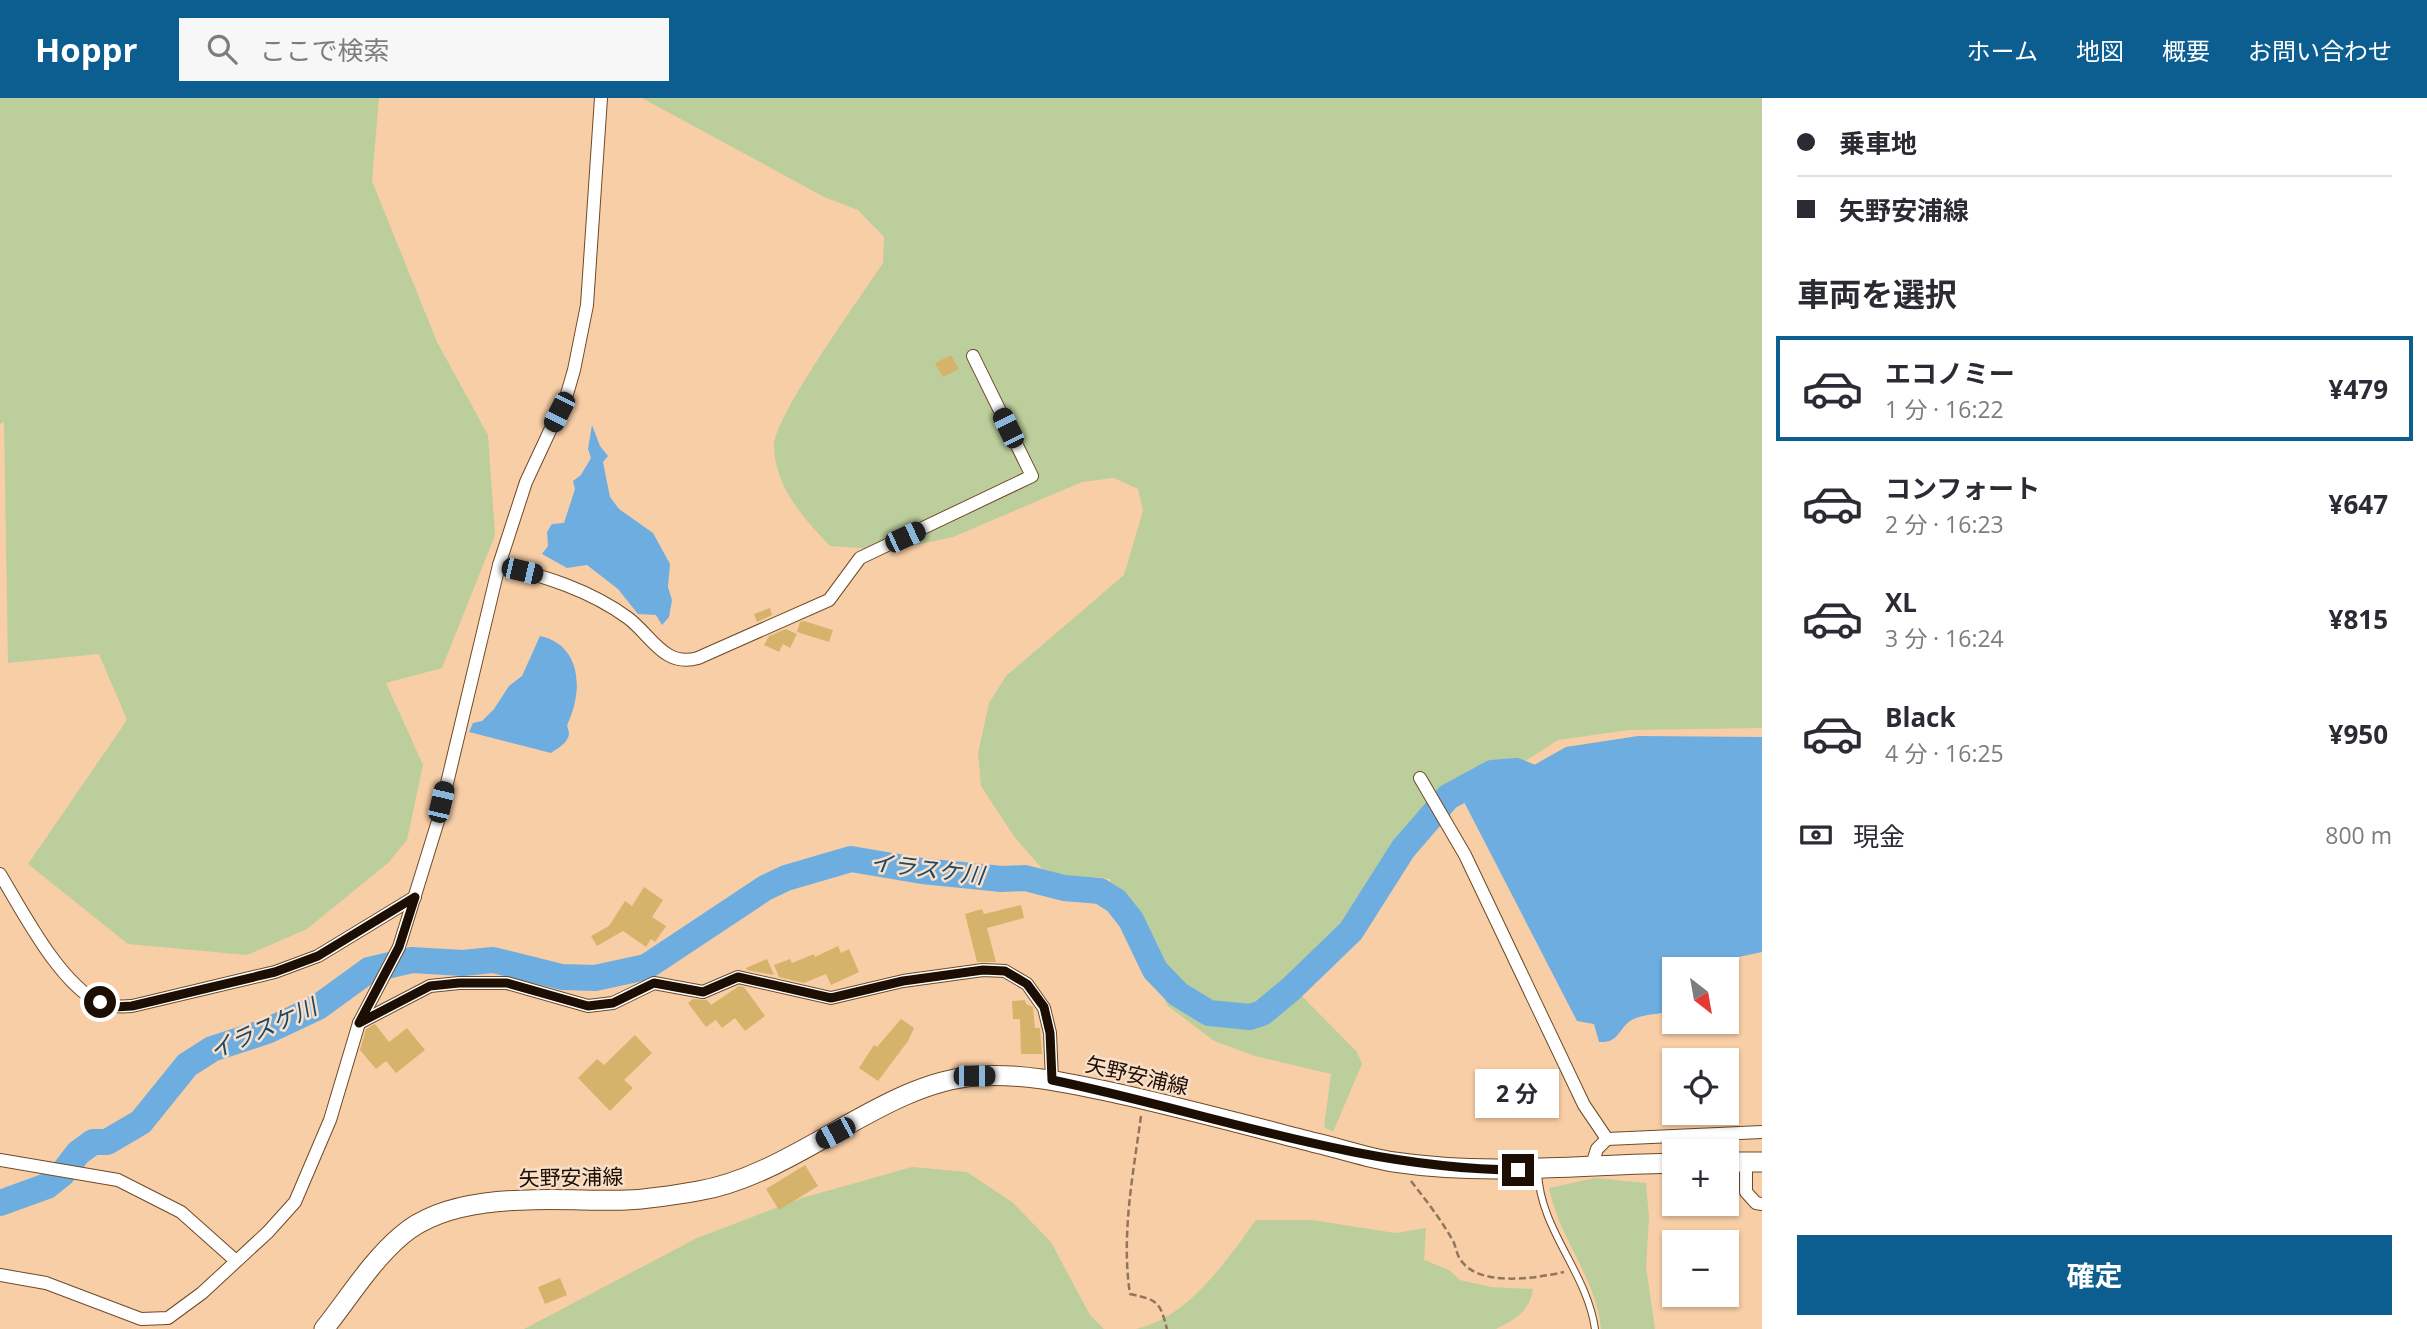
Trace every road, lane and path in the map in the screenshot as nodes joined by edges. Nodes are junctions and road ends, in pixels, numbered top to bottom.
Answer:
1 (601, 98) edge
2 (973, 356) dead end
3 (499, 565) junction
4 (1420, 778) dead end
5 (0, 874) edge
6 (415, 897) junction
7 (359, 1023) junction
8 (1052, 1080) junction
9 (1143, 1099) junction
10 (1762, 1132) edge
11 (1607, 1139) junction
12 (0, 1160) edge
13 (1394, 1162) junction
14 (1745, 1162) edge
15 (1662, 1163) edge
16 (1592, 1165) junction
17 (1538, 1170) junction
18 (1762, 1204) edge
19 (236, 1261) junction
20 (1574, 1269) junction
21 (0, 1275) edge
22 (324, 1329) edge
23 (1167, 1329) edge
24 (1595, 1329) edge

1 - 3 street
2 - 3 street
3 - 6 street
4 - 11 street
5 - 6 street
6 - 7 street
7 - 8 street
7 - 19 street
8 - 9 main road, 矢野安浦線
8 - 22 main road, 矢野安浦線
9 - 13 main road, 矢野安浦線
9 - 23 path
10 - 11 street
11 - 16 street
12 - 19 street
13 - 17 main road, 矢野安浦線
13 - 20 path
14 - 18 street
15 - 16 main road, 矢野安浦線
16 - 17 main road, 矢野安浦線
17 - 20 lane
19 - 21 street
20 - 24 lane

